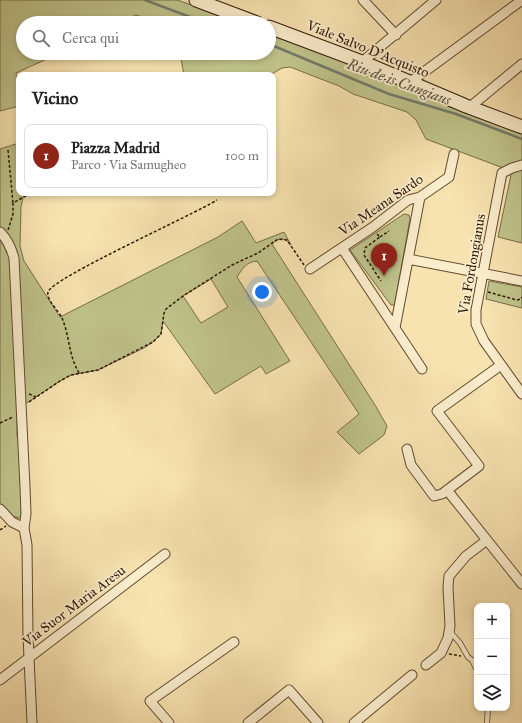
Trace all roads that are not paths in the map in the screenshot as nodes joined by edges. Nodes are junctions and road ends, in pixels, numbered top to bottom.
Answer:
1 (196, 0) edge
2 (363, 0) edge
3 (436, 0) edge
4 (522, 0) edge
5 (238, 16) edge
6 (276, 30) edge
7 (396, 35) junction
8 (362, 62) junction
9 (522, 64) edge
10 (409, 83) junction
11 (470, 107) junction
12 (522, 127) edge
13 (454, 154) dead end
14 (522, 165) edge
15 (420, 197) junction
16 (404, 204) junction
17 (417, 211) junction
18 (3, 234) edge
19 (342, 248) junction
20 (408, 259) junction
21 (310, 269) road end
22 (483, 273) junction
23 (522, 281) edge
24 (399, 307) junction
25 (383, 310) junction
26 (395, 328) junction
27 (501, 365) junction
28 (422, 368) dead end
29 (522, 394) edge
30 (407, 449) dead end
31 (447, 490) junction
32 (0, 510) edge
33 (24, 528) junction
34 (487, 540) junction
35 (165, 554) dead end
36 (522, 584) edge
37 (450, 626) junction
38 (234, 642) dead end
39 (29, 658) junction
40 (474, 664) edge
41 (426, 665) dead end
42 (412, 676) dead end
43 (0, 680) edge
44 (488, 711) edge
45 (32, 723) edge
46 (169, 723) edge
47 (248, 723) edge
48 (318, 723) edge
49 (354, 723) edge
50 (487, 723) edge

1 - 5 street
2 - 7 street
3 - 7 street
4 - 10 street
6 - 8 street, Viale Salvo D'Acquisto
7 - 8 street
8 - 10 street, Viale Salvo D'Acquisto
9 - 11 street
10 - 11 street, Viale Salvo D'Acquisto
11 - 12 street, Viale Salvo D'Acquisto
13 - 15 street, Via Meana Sardo
14 - 22 street, Via Fordongianus
15 - 16 street, Via Meana Sardo
15 - 17 street
16 - 17 street
16 - 19 street, Via Meana Sardo
17 - 20 street
18 - 33 street
19 - 21 street, Via Meana Sardo
19 - 25 street
20 - 22 street
20 - 24 street
22 - 23 street
22 - 27 street, Via Fordongianus
24 - 25 street
24 - 26 street
25 - 26 street
26 - 28 street
27 - 29 street, Via Fordongianus
27 - 31 street
30 - 31 street
31 - 34 street
32 - 33 street
33 - 39 street
34 - 36 street
34 - 37 street
35 - 39 street, Via Suor Maria Aresu
37 - 40 lane
37 - 41 street
38 - 46 street
39 - 43 street, Via Suor Maria Aresu
39 - 45 street
42 - 49 street
44 - 50 lane
47 - 48 street

